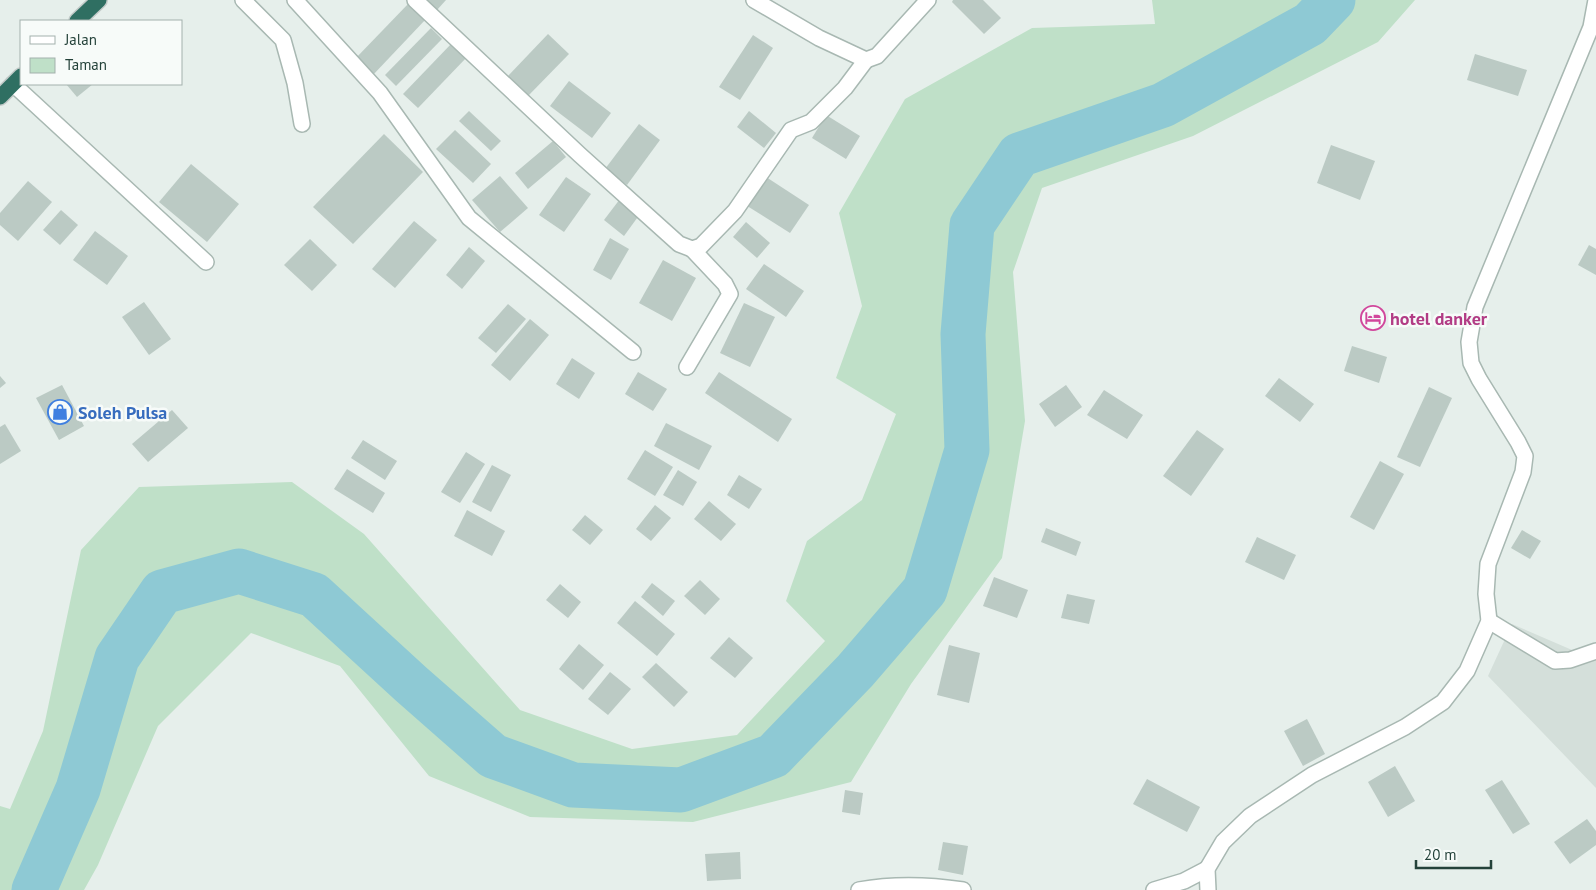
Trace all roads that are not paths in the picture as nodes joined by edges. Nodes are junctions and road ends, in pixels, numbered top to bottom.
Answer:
1 (99, 0) edge
2 (243, 0) edge
3 (295, 0) edge
4 (415, 0) edge
5 (754, 0) edge
6 (928, 0) edge
7 (1596, 0) edge
8 (78, 20) edge
9 (866, 60) junction
10 (17, 80) edge
11 (22, 85) edge
12 (0, 97) edge
13 (302, 124) dead end
14 (692, 249) junction
15 (206, 262) dead end
16 (633, 352) dead end
17 (687, 367) dead end
18 (1489, 620) junction
19 (1596, 650) edge
20 (1208, 869) junction
21 (939, 888) edge
22 (859, 890) edge
23 (963, 890) edge
24 (1154, 890) edge
25 (1208, 890) edge

1 - 8 highway
2 - 13 street
3 - 16 street
4 - 14 street
5 - 9 street
6 - 9 street
7 - 18 street
9 - 14 street
10 - 12 highway
11 - 15 street
14 - 17 street
18 - 19 street
18 - 20 street
20 - 24 street
20 - 25 street
21 - 22 street
21 - 23 street

